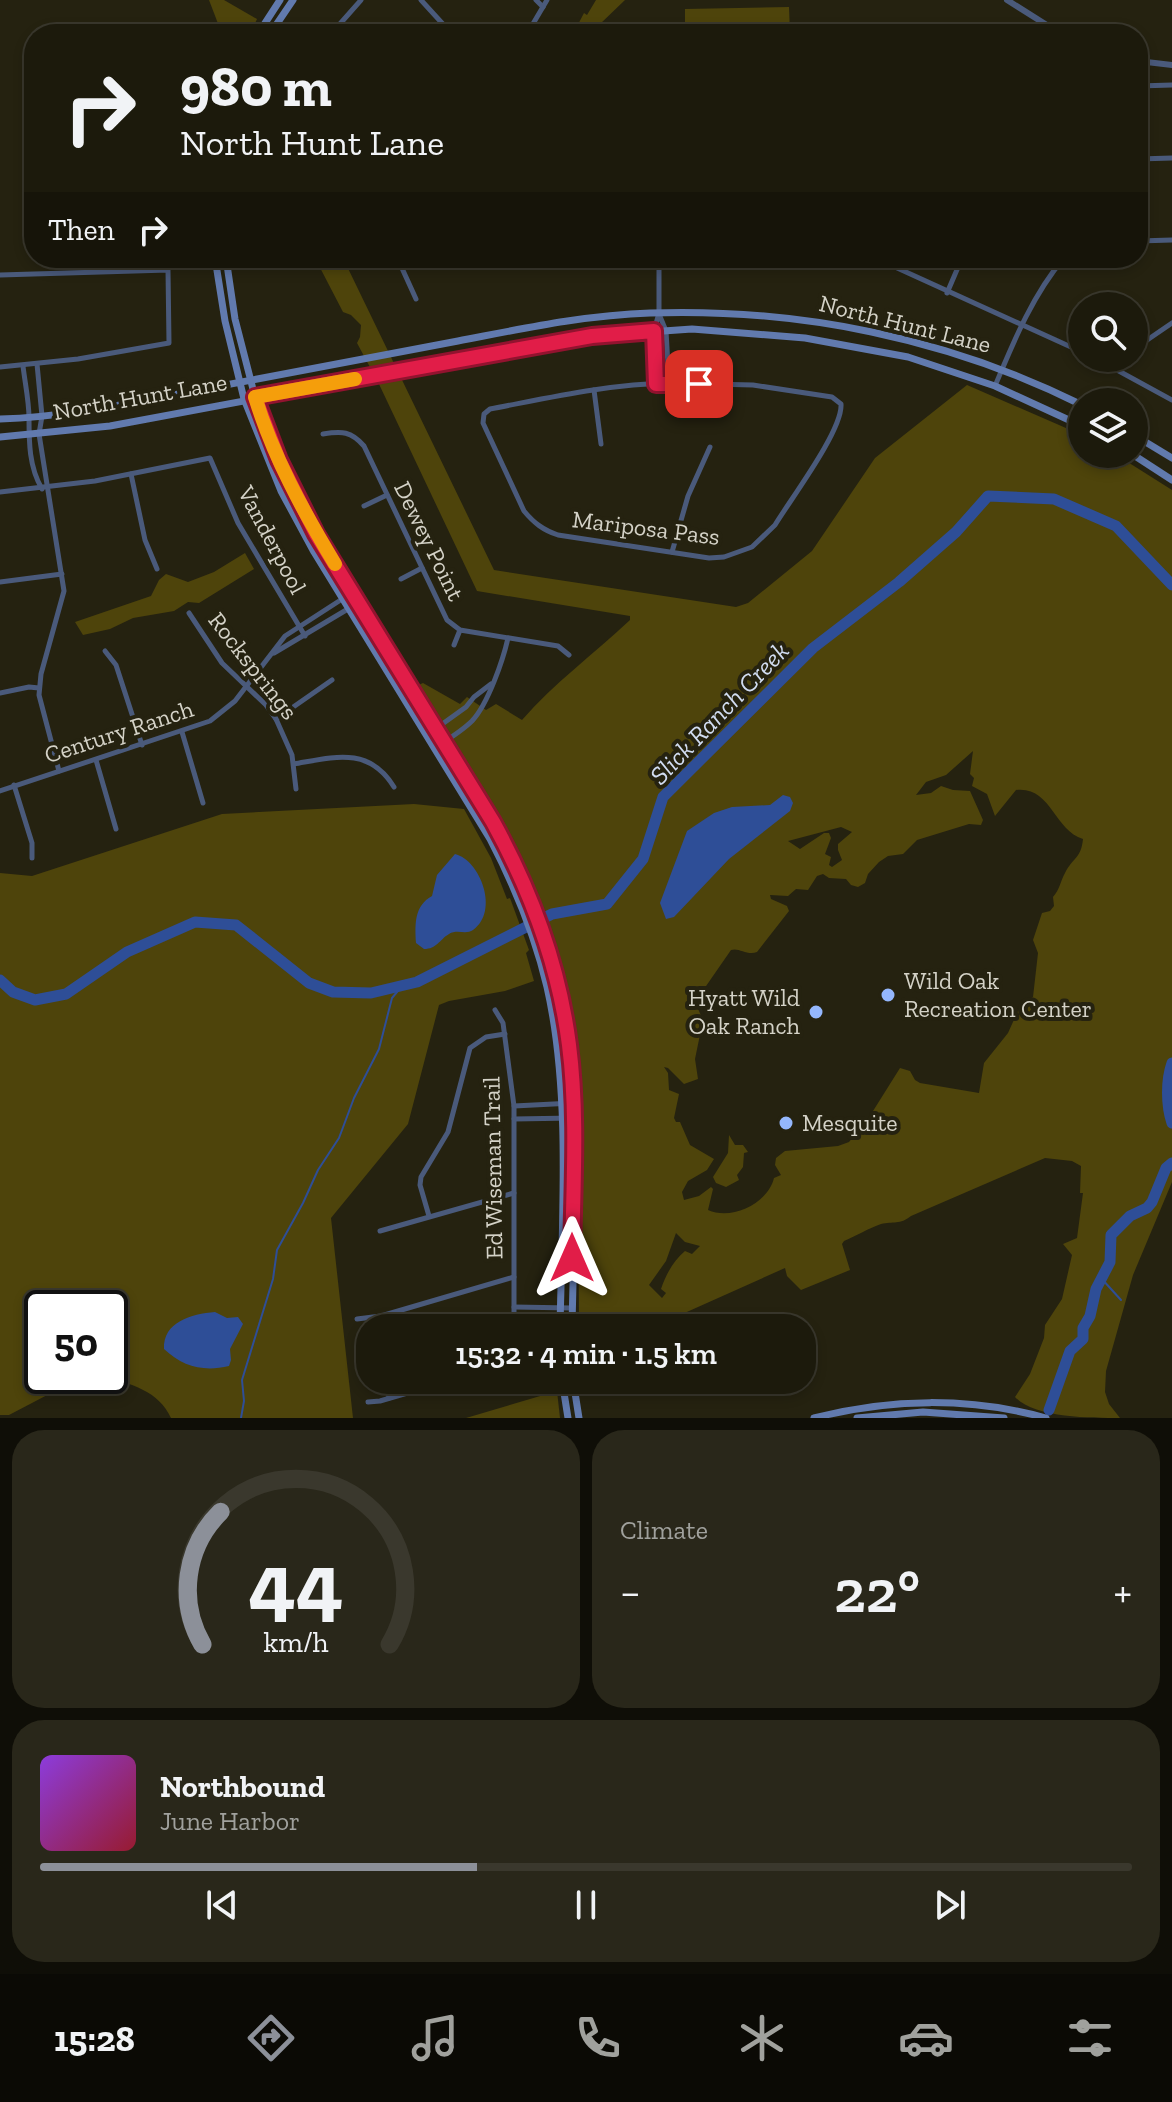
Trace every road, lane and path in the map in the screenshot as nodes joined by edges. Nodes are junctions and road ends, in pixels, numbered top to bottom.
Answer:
1 (280, 0) edge
2 (293, 0) edge
3 (361, 0) edge
4 (421, 0) edge
5 (536, 0) edge
6 (547, 0) edge
7 (1007, 0) edge
8 (543, 7) junction
9 (264, 24) edge
10 (277, 24) edge
11 (340, 24) edge
12 (443, 24) edge
13 (533, 24) edge
14 (1045, 24) edge
15 (1148, 62) edge
16 (1172, 65) edge
17 (1172, 85) edge
18 (1148, 86) edge
19 (1172, 158) edge
20 (1148, 159) edge
21 (1172, 240) edge
22 (1148, 241) edge
23 (217, 268) edge
24 (227, 268) edge
25 (402, 268) edge
26 (659, 268) edge
27 (896, 268) edge
28 (958, 268) edge
29 (1055, 268) edge
30 (0, 275) edge
31 (947, 293) junction
32 (416, 299) dead end
33 (659, 313) junction
34 (1172, 323) edge
35 (1023, 325) junction
36 (654, 331) junction
37 (666, 331) junction
38 (488, 335) junction
39 (1148, 339) edge
40 (1068, 346) edge
41 (492, 354) junction
42 (655, 362) junction
43 (668, 362) junction
44 (37, 364) junction
45 (23, 366) junction
46 (0, 367) edge
47 (1002, 369) junction
48 (1124, 372) edge
49 (250, 381) junction
50 (239, 383) junction
51 (669, 383) junction
52 (656, 384) junction
53 (995, 386) junction
54 (594, 390) junction
55 (40, 396) junction
56 (255, 397) junction
57 (27, 398) junction
58 (244, 399) junction
59 (1068, 399) edge
60 (1172, 400) edge
61 (42, 416) junction
62 (29, 417) junction
63 (0, 419) edge
64 (1068, 420) edge
65 (28, 434) junction
66 (39, 434) junction
67 (323, 434) dead end
68 (0, 437) edge
69 (1148, 443) edge
70 (601, 444) dead end
71 (710, 447) dead end
72 (1164, 453) junction
73 (43, 454) junction
74 (31, 456) junction
75 (1172, 458) edge
76 (1148, 464) edge
77 (1154, 468) junction
78 (131, 474) junction
79 (1172, 480) edge
80 (44, 487) junction
81 (0, 492) edge
82 (387, 495) junction
83 (364, 506) dead end
84 (672, 552) junction
85 (422, 568) junction
86 (157, 569) dead end
87 (62, 574) junction
88 (401, 579) dead end
89 (0, 582) edge
90 (353, 592) junction
91 (343, 598) junction
92 (359, 602) junction
93 (326, 608) junction
94 (349, 608) junction
95 (189, 613) dead end
96 (332, 619) junction
97 (298, 625) junction
98 (460, 630) junction
99 (305, 636) junction
100 (508, 638) junction
101 (454, 645) dead end
102 (105, 651) dead end
103 (569, 655) dead end
104 (270, 656) junction
105 (332, 680) dead end
106 (492, 683) junction
107 (247, 687) junction
108 (39, 688) junction
109 (0, 693) edge
110 (466, 707) junction
111 (476, 717) junction
112 (276, 719) junction
113 (437, 728) junction
114 (182, 732) junction
115 (427, 735) junction
116 (445, 742) junction
117 (142, 745) junction
118 (435, 748) junction
119 (96, 760) junction
120 (294, 764) junction
121 (59, 771) junction
122 (14, 785) junction
123 (394, 787) dead end
124 (296, 789) dead end
125 (0, 791) edge
126 (203, 803) dead end
127 (116, 829) dead end
128 (32, 858) dead end
129 (495, 1010) dead end
130 (505, 1034) junction
131 (561, 1103) junction
132 (573, 1103) junction
133 (541, 1104) junction
134 (514, 1106) junction
135 (541, 1118) junction
136 (561, 1118) junction
137 (573, 1118) junction
138 (514, 1119) junction
139 (514, 1193) junction
140 (429, 1216) junction
141 (380, 1231) dead end
142 (514, 1277) junction
143 (514, 1307) junction
144 (540, 1308) junction
145 (560, 1308) junction
146 (572, 1308) junction
147 (388, 1314) edge
148 (514, 1314) edge
149 (540, 1314) edge
150 (560, 1314) edge
151 (572, 1314) edge
152 (389, 1394) edge
153 (403, 1394) edge
154 (564, 1394) edge
155 (575, 1394) edge
156 (389, 1398) junction
157 (368, 1402) dead end
158 (568, 1418) edge
159 (579, 1418) edge
160 (814, 1418) edge
161 (857, 1418) edge
162 (1004, 1418) edge
163 (1046, 1418) edge

1 - 9 main road
2 - 10 main road
3 - 11 street
4 - 12 street
5 - 8 street
6 - 8 street
7 - 14 street
8 - 13 street
15 - 16 street
17 - 18 street
19 - 20 street
21 - 22 street
23 - 50 main road
24 - 49 main road
25 - 32 street
26 - 33 street
27 - 31 street
28 - 31 street
29 - 35 street
30 - 44 street
31 - 35 street
33 - 36 street
33 - 37 street
33 - 38 main road, North Hunt Lane
33 - 47 main road, North Hunt Lane
34 - 39 street
35 - 40 street
35 - 47 street
36 - 37 main road, North Hunt Lane
36 - 41 main road, North Hunt Lane
36 - 42 street
37 - 43 street
37 - 53 main road, North Hunt Lane
38 - 41 main road
38 - 49 main road, North Hunt Lane
41 - 56 main road, North Hunt Lane
42 - 43 street
42 - 52 street
43 - 51 street
44 - 45 street
44 - 55 street
45 - 46 street
45 - 57 street
47 - 53 street
47 - 59 main road, North Hunt Lane
48 - 60 street
49 - 50 main road, North Hunt Lane
49 - 56 main road
50 - 58 main road
50 - 61 main road, North Hunt Lane
51 - 52 street
51 - 84 street, Mariposa Pass
52 - 54 street
53 - 64 main road, North Hunt Lane
54 - 70 street
54 - 84 street, Mariposa Pass
55 - 57 street
55 - 61 street
56 - 58 main road, North Hunt Lane
56 - 90 main road
57 - 62 street
58 - 66 main road, North Hunt Lane
58 - 91 main road
61 - 62 main road, North Hunt Lane
61 - 66 street
62 - 63 main road, North Hunt Lane
62 - 65 street
65 - 66 main road, North Hunt Lane
65 - 68 main road, North Hunt Lane
65 - 74 street
66 - 73 street
67 - 82 street, Dewey Point
69 - 72 main road
71 - 84 street
72 - 75 main road
72 - 77 main road
73 - 74 street
73 - 80 street
74 - 80 street
76 - 77 main road
77 - 79 main road
78 - 80 street
78 - 86 street
78 - 97 street, Vanderpool
80 - 81 street
80 - 87 street
82 - 83 street
82 - 85 street, Dewey Point
85 - 88 street
85 - 98 street, Dewey Point
87 - 89 street
87 - 108 street
90 - 91 street, Century Ranch
90 - 92 main road
91 - 93 street, Century Ranch
91 - 94 main road
92 - 94 street, Century Ranch
92 - 113 main road
93 - 96 street
93 - 97 street, Century Ranch
94 - 96 street, Century Ranch
94 - 115 main road
95 - 107 street, Rocksprings
96 - 99 street, Century Ranch
97 - 99 street, Vanderpool
97 - 104 street, Century Ranch
98 - 100 street, Dewey Point
98 - 101 street
99 - 104 street, Century Ranch
100 - 103 street, Dewey Point
100 - 106 street
102 - 117 street
104 - 107 street, Century Ranch
105 - 112 street
106 - 110 street
106 - 111 street
107 - 112 street, Rocksprings
107 - 114 street, Century Ranch
108 - 109 street
108 - 121 street
110 - 111 street
110 - 113 street
111 - 116 street
112 - 120 street, Rocksprings
113 - 115 street
113 - 116 main road
114 - 117 street, Century Ranch
114 - 126 street
115 - 118 main road
116 - 118 street
116 - 132 main road
117 - 119 street, Century Ranch
118 - 131 main road
119 - 121 street, Century Ranch
119 - 127 street
120 - 123 street
120 - 124 street, Rocksprings
121 - 122 street, Century Ranch
122 - 125 street, Century Ranch
122 - 128 street
129 - 130 street, Ed Wiseman Trail
130 - 134 street, Ed Wiseman Trail
130 - 140 street
131 - 132 street
131 - 133 street
131 - 136 main road
132 - 137 main road
133 - 134 street
133 - 135 street
134 - 138 street, Ed Wiseman Trail
135 - 136 street
135 - 138 street
136 - 137 street
136 - 145 main road
137 - 146 main road
138 - 139 street, Ed Wiseman Trail
139 - 140 street
139 - 142 street, Ed Wiseman Trail
140 - 141 street
142 - 143 street, Ed Wiseman Trail
142 - 147 street
143 - 144 street
143 - 148 street, Ed Wiseman Trail
144 - 145 street
144 - 149 street
145 - 146 street
145 - 150 main road
146 - 151 main road
152 - 156 street
153 - 156 street
154 - 158 main road
155 - 159 main road
156 - 157 street
160 - 163 main road
161 - 162 main road

